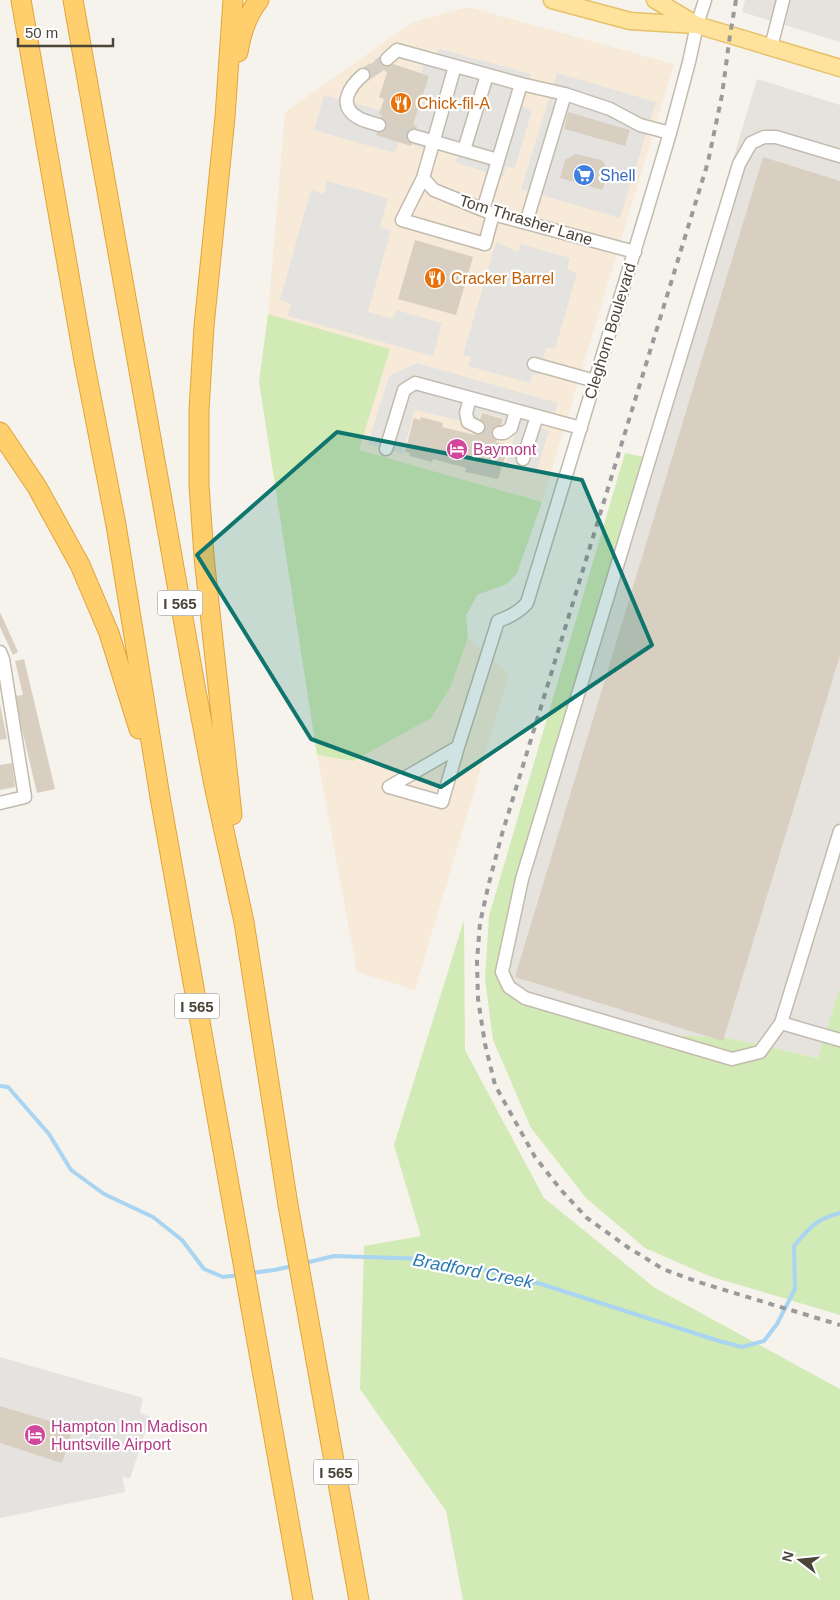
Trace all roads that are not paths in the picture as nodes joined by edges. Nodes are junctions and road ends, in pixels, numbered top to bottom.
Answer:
1 (21, 0) edge
2 (73, 0) edge
3 (234, 0) edge
4 (259, 0) edge
5 (552, 0) edge
6 (655, 0) edge
7 (705, 0) edge
8 (784, 0) edge
9 (697, 25) junction
10 (771, 47) junction
11 (386, 59) tunnel mouth
12 (456, 66) junction
13 (840, 68) edge
14 (363, 75) tunnel mouth
15 (487, 75) junction
16 (521, 84) junction
17 (564, 94) junction
18 (225, 117) junction
19 (379, 125) tunnel mouth
20 (670, 133) junction
21 (414, 136) tunnel mouth
22 (434, 141) junction
23 (464, 150) junction
24 (840, 156) edge
25 (498, 160) junction
26 (423, 178) junction
27 (488, 212) junction
28 (526, 223) junction
29 (635, 252) junction
30 (534, 364) dead end
31 (595, 382) junction
32 (470, 398) junction
33 (516, 410) junction
34 (536, 416) junction
35 (478, 427) tunnel mouth
36 (581, 428) junction
37 (0, 432) edge
38 (499, 433) dead end
39 (386, 449) dead end
40 (523, 460) dead end
41 (0, 652) edge
42 (458, 747) junction
43 (160, 797) junction
44 (0, 803) edge
45 (840, 831) edge
46 (244, 922) junction
47 (782, 1023) junction
48 (840, 1040) edge
49 (303, 1600) edge
50 (359, 1600) edge

1 - 43 highway, I 565
2 - 46 highway, I 565
3 - 18 highway
4 - 18 highway
5 - 9 main road
6 - 9 main road
7 - 9 street, Cleghorn Boulevard
8 - 10 street
9 - 10 main road
9 - 20 street, Cleghorn Boulevard
10 - 13 main road
11 - 12 street
12 - 15 street
12 - 22 street
14 - 19 street
15 - 16 street
15 - 23 street
16 - 17 street
16 - 25 street
17 - 20 street
17 - 28 street
18 - 46 highway
20 - 29 street, Cleghorn Boulevard
21 - 22 street
22 - 23 street
22 - 26 street
23 - 25 street
24 - 47 street
25 - 27 street
26 - 27 street, Tom Thrasher Lane
26 - 27 street
27 - 28 street, Tom Thrasher Lane
28 - 29 street, Tom Thrasher Lane
29 - 31 street, Cleghorn Boulevard
30 - 31 street
31 - 36 street, Cleghorn Boulevard
32 - 33 street
32 - 35 street
32 - 39 street
33 - 34 street
33 - 38 street
34 - 36 street
34 - 40 street
36 - 42 street, Cleghorn Boulevard
37 - 43 highway
41 - 44 street
42 - 42 street
43 - 49 highway, I 565
45 - 47 street
46 - 50 highway, I 565
47 - 48 street

